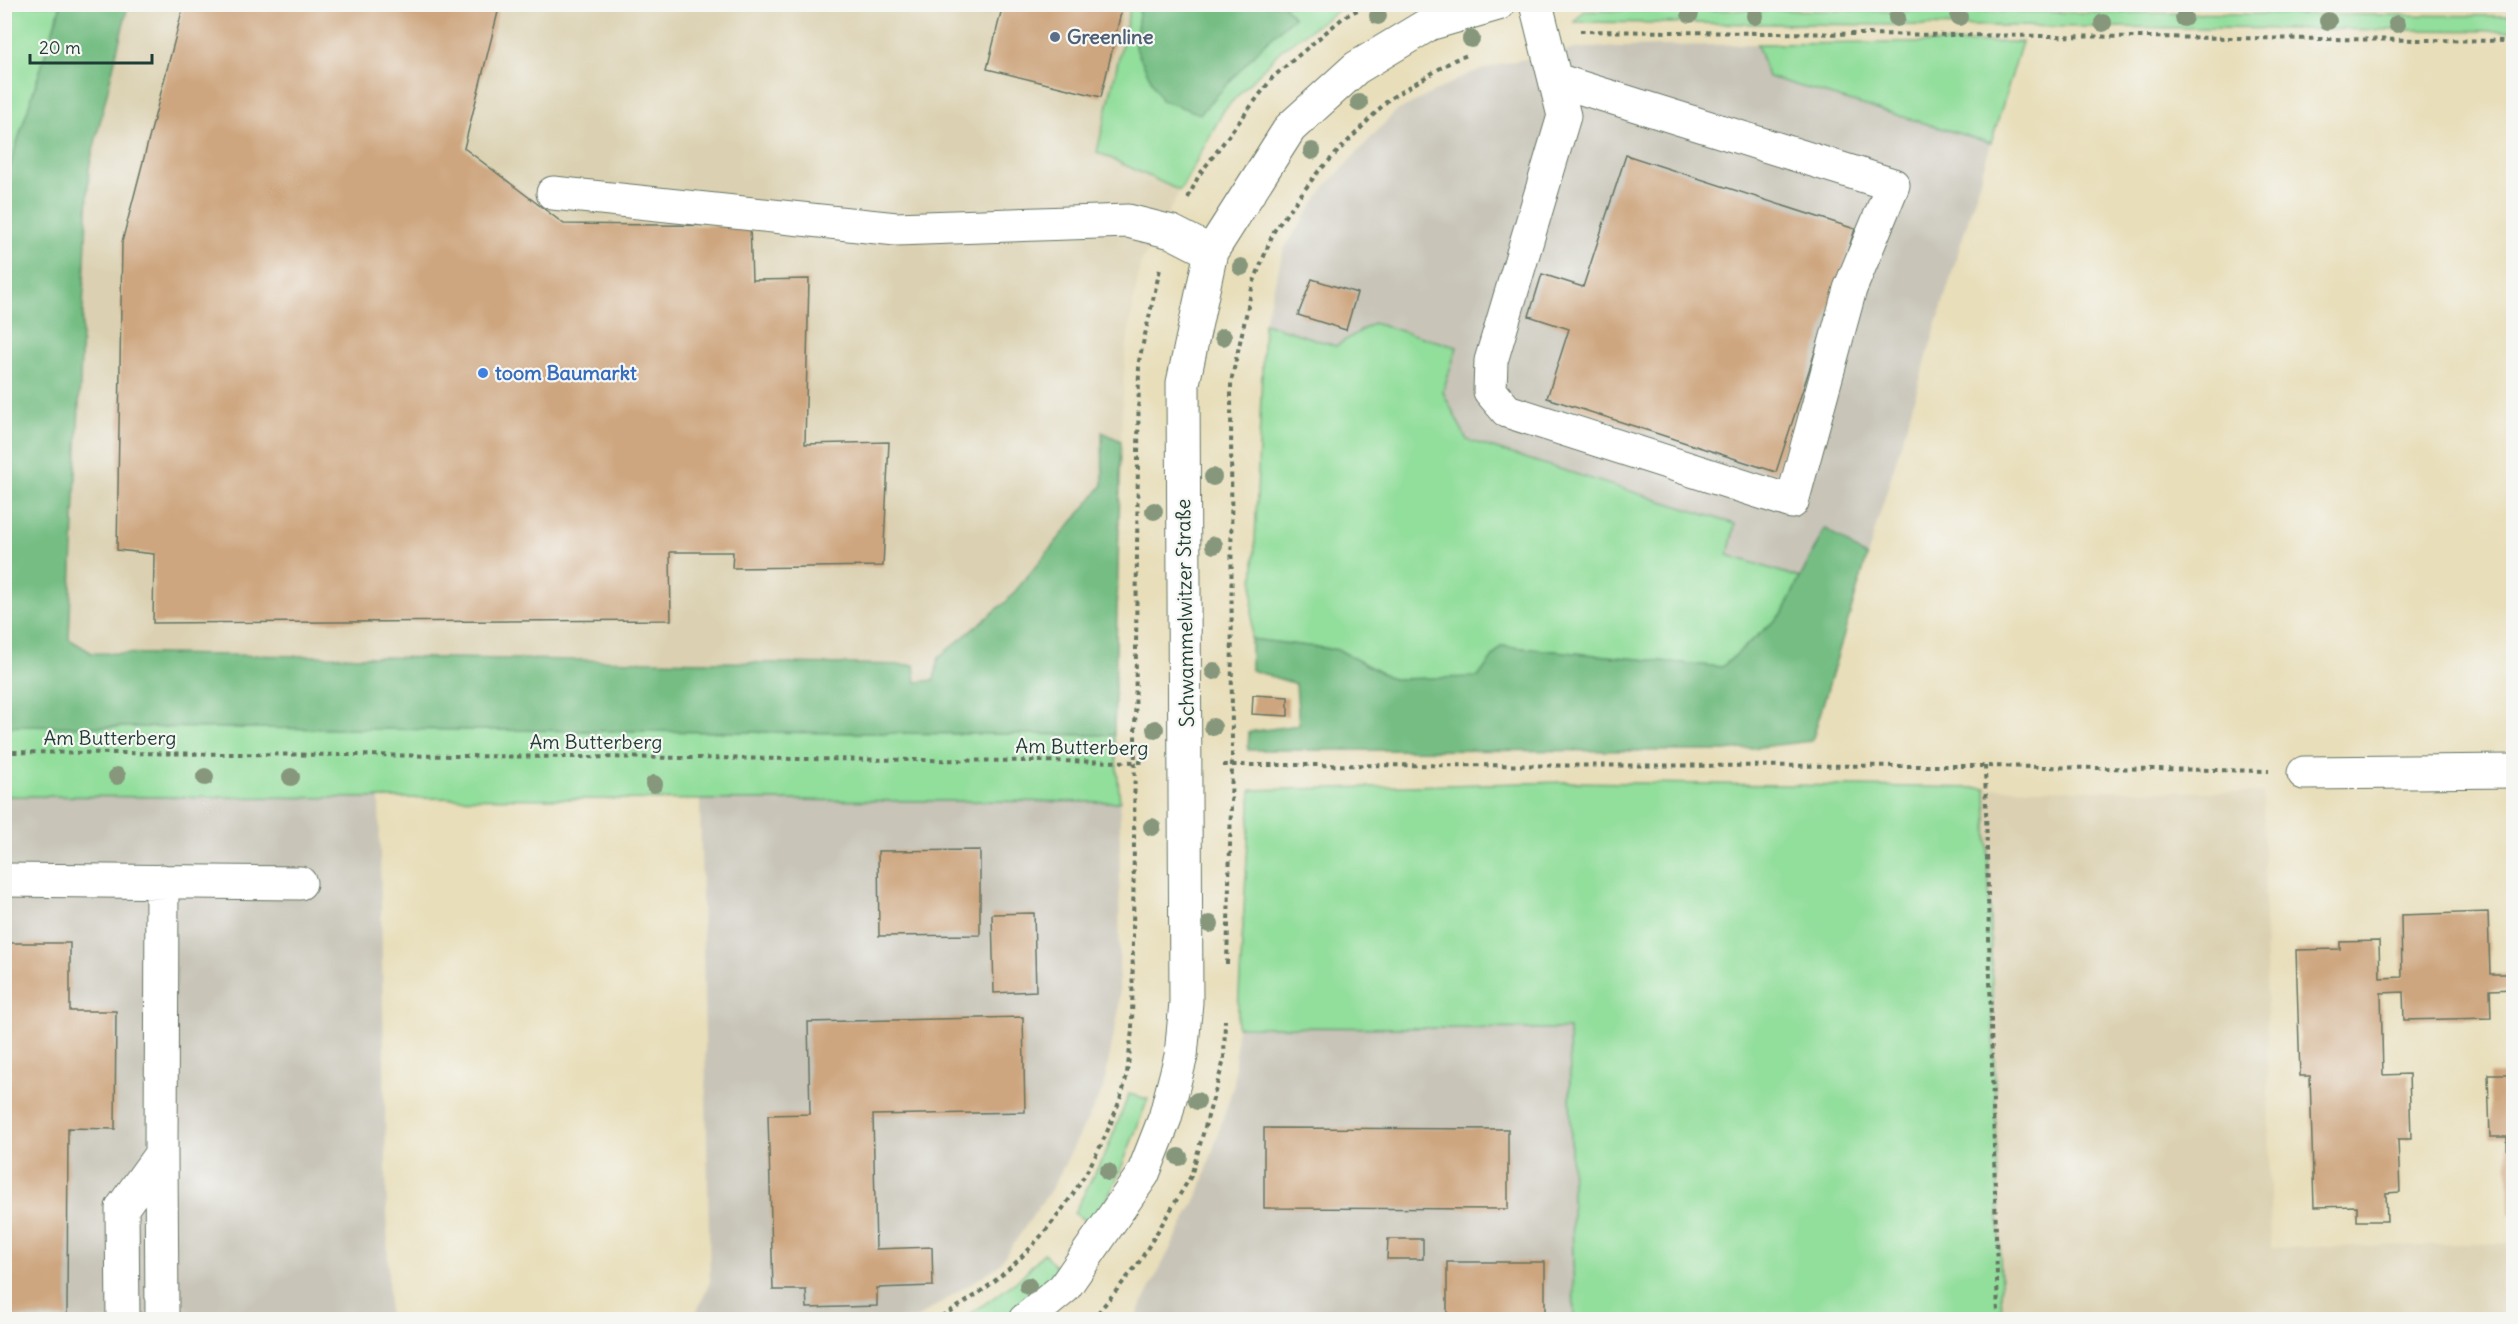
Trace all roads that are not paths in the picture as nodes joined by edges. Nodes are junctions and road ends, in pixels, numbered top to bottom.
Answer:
1 (1498, 4) edge
2 (1536, 4) edge
3 (1556, 80) junction
4 (553, 193) dead end
5 (1211, 252) junction
6 (2514, 771) edge
7 (2304, 772) road end
8 (4, 880) edge
9 (162, 881) junction
10 (300, 883) dead end
11 (161, 1154) junction
12 (123, 1320) edge
13 (162, 1320) edge
14 (1025, 1320) edge

1 - 5 street, Schwammelwitzer Straße
2 - 3 street
3 - 3 street
4 - 5 street
5 - 14 street, Schwammelwitzer Straße
6 - 7 street
8 - 9 street
9 - 10 street
9 - 11 street
11 - 12 street
11 - 13 street

